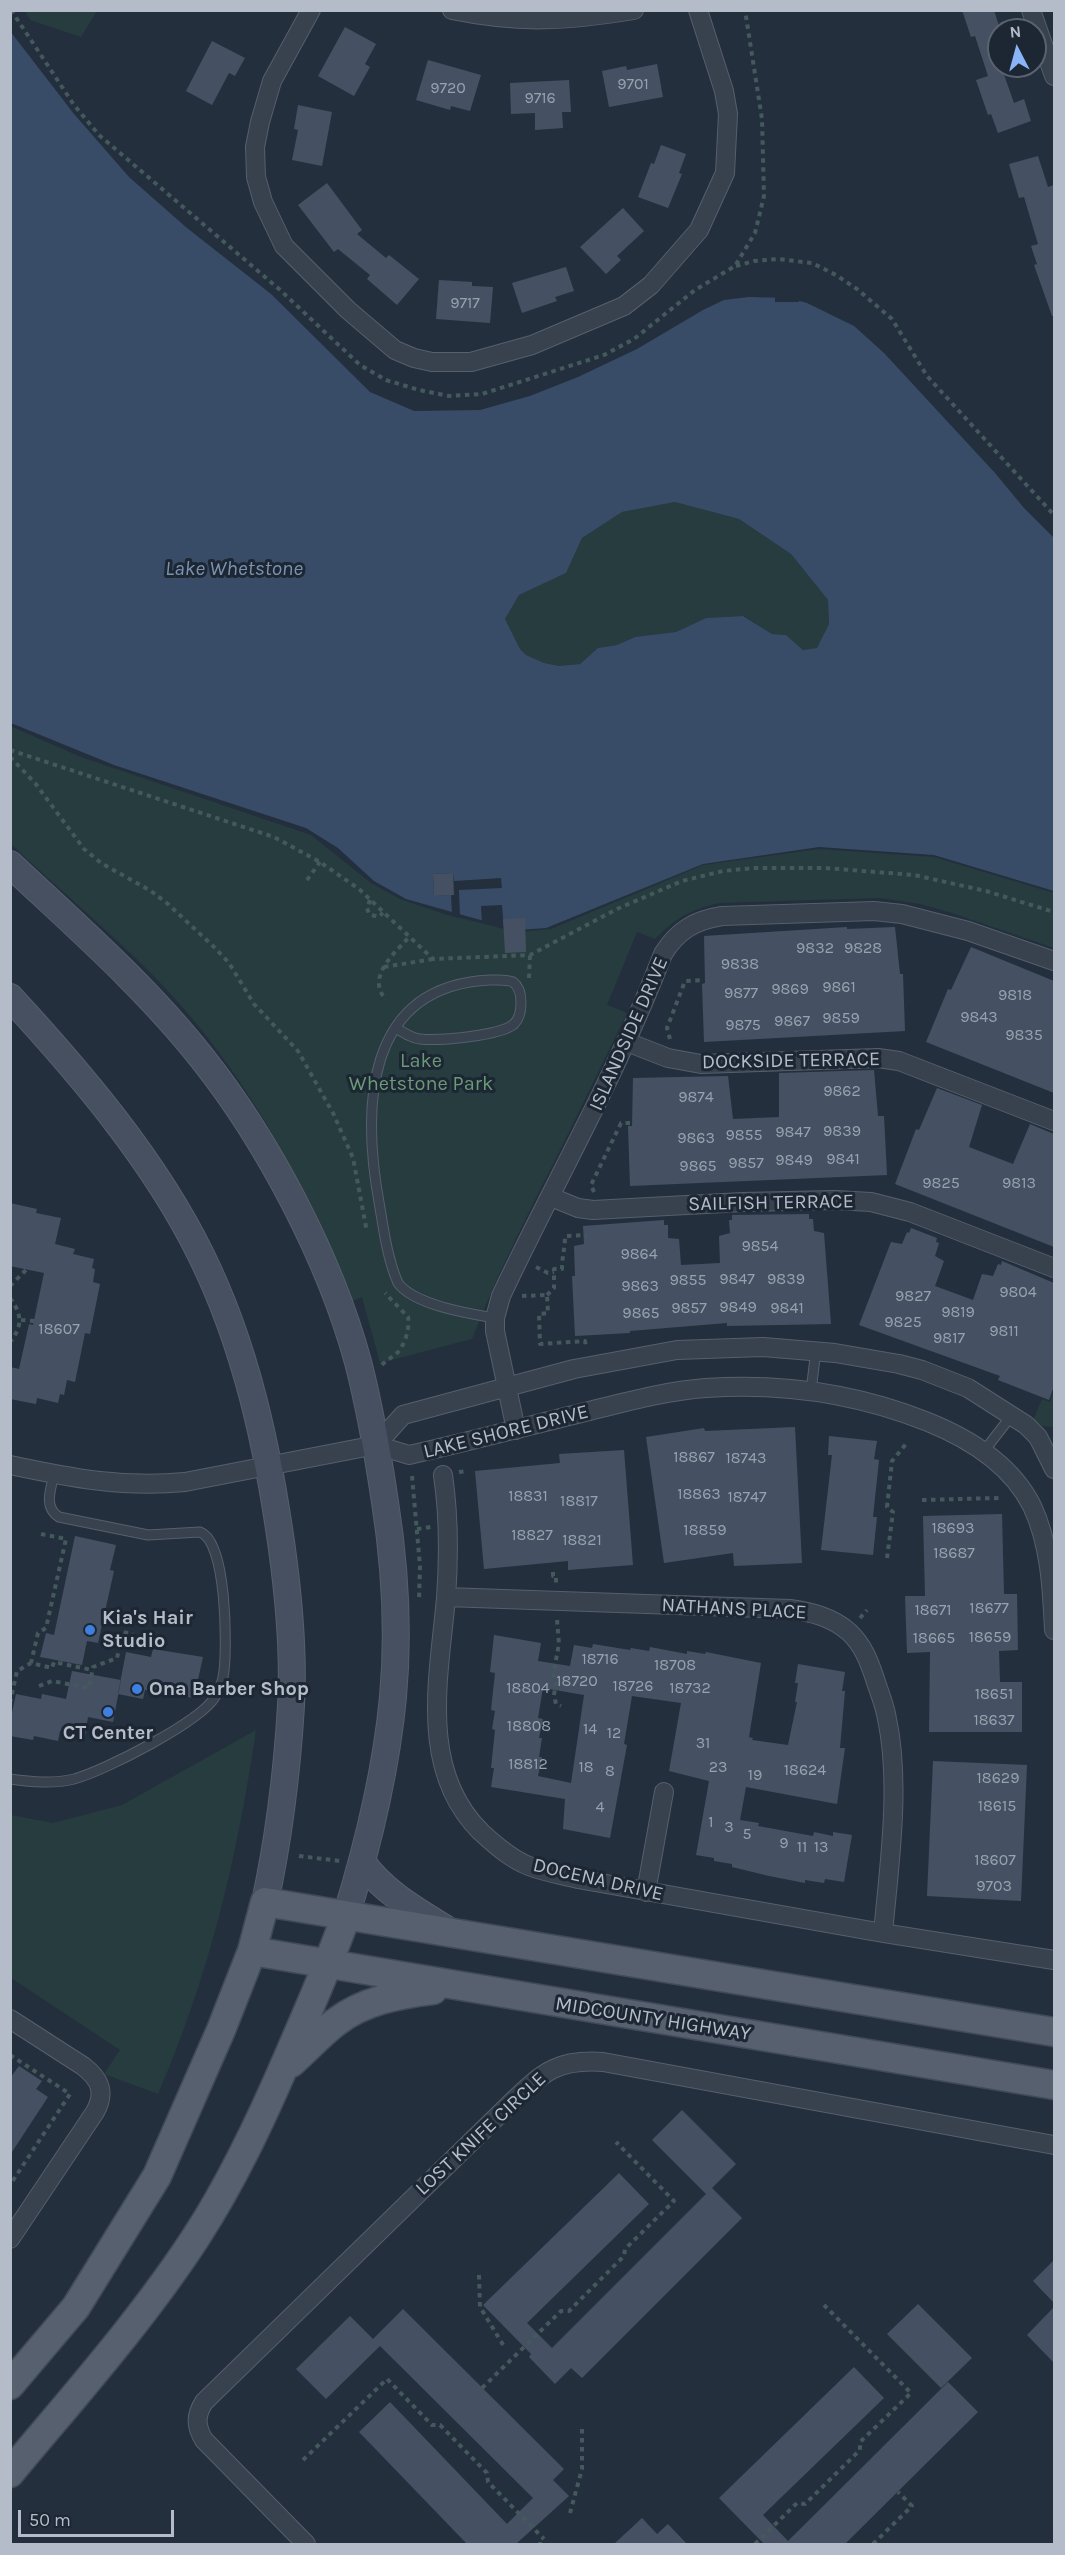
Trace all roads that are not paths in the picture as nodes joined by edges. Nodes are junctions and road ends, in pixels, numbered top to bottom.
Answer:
1 (311, 10) edge
2 (452, 10) edge
3 (634, 10) edge
4 (698, 10) edge
5 (1031, 10) edge
6 (580, 15) edge
7 (1054, 76) edge
8 (10, 864) edge
9 (1054, 961) edge
10 (10, 998) edge
11 (396, 1028) junction
12 (627, 1042) junction
13 (1054, 1121) edge
14 (550, 1197) junction
15 (1054, 1268) edge
16 (495, 1318) junction
17 (816, 1350) junction
18 (507, 1387) junction
19 (811, 1391) junction
20 (1012, 1415) junction
21 (516, 1430) junction
22 (376, 1445) junction
23 (984, 1451) junction
24 (10, 1465) edge
25 (269, 1466) junction
26 (1054, 1469) edge
27 (54, 1474) junction
28 (443, 1475) dead end
29 (446, 1598) junction
30 (1054, 1630) edge
31 (10, 1779) edge
32 (663, 1792) dead end
33 (354, 1862) junction
34 (646, 1892) junction
35 (266, 1902) junction
36 (346, 1916) junction
37 (454, 1934) junction
38 (883, 1934) junction
39 (252, 1951) junction
40 (1054, 1960) edge
41 (329, 1965) junction
42 (463, 1987) junction
43 (10, 2019) edge
44 (1054, 2032) edge
45 (283, 2070) junction
46 (1054, 2085) edge
47 (1054, 2145) edge
48 (10, 2239) edge
49 (10, 2385) edge
50 (10, 2473) edge
51 (306, 2544) edge

1 - 4 street
2 - 6 street
3 - 6 street
5 - 7 street
8 - 22 main road
9 - 12 street, ISLANDSIDE DRIVE
10 - 25 main road
11 - 11 lane
11 - 16 lane
12 - 13 street, DOCKSIDE TERRACE
12 - 14 street, ISLANDSIDE DRIVE
14 - 15 street, SAILFISH TERRACE
14 - 16 street, ISLANDSIDE DRIVE
16 - 18 street, ISLANDSIDE DRIVE
17 - 18 street
17 - 19 lane
17 - 20 street
18 - 21 street, ISLANDSIDE DRIVE
18 - 22 street
19 - 21 street, LAKE SHORE DRIVE
19 - 23 street, LAKE SHORE DRIVE
20 - 23 lane
20 - 26 street
21 - 22 street, LAKE SHORE DRIVE
22 - 25 street
22 - 33 main road
23 - 30 street, LAKE SHORE DRIVE
24 - 27 street
25 - 27 street
25 - 35 main road
27 - 31 lane
28 - 29 street, DOCENA DRIVE
29 - 34 street, DOCENA DRIVE
29 - 38 street, NATHANS PLACE
32 - 34 street
33 - 36 main road
33 - 37 main road
34 - 38 street, DOCENA DRIVE
35 - 36 main road
35 - 39 main road
36 - 37 main road
36 - 41 main road
37 - 44 main road
38 - 40 street, DOCENA DRIVE
39 - 41 main road, MIDCOUNTY HIGHWAY
39 - 49 main road
41 - 42 main road, MIDCOUNTY HIGHWAY
41 - 45 main road
42 - 45 main road
42 - 46 main road, MIDCOUNTY HIGHWAY
43 - 48 street
45 - 50 main road
47 - 51 street, LOST KNIFE CIRCLE

